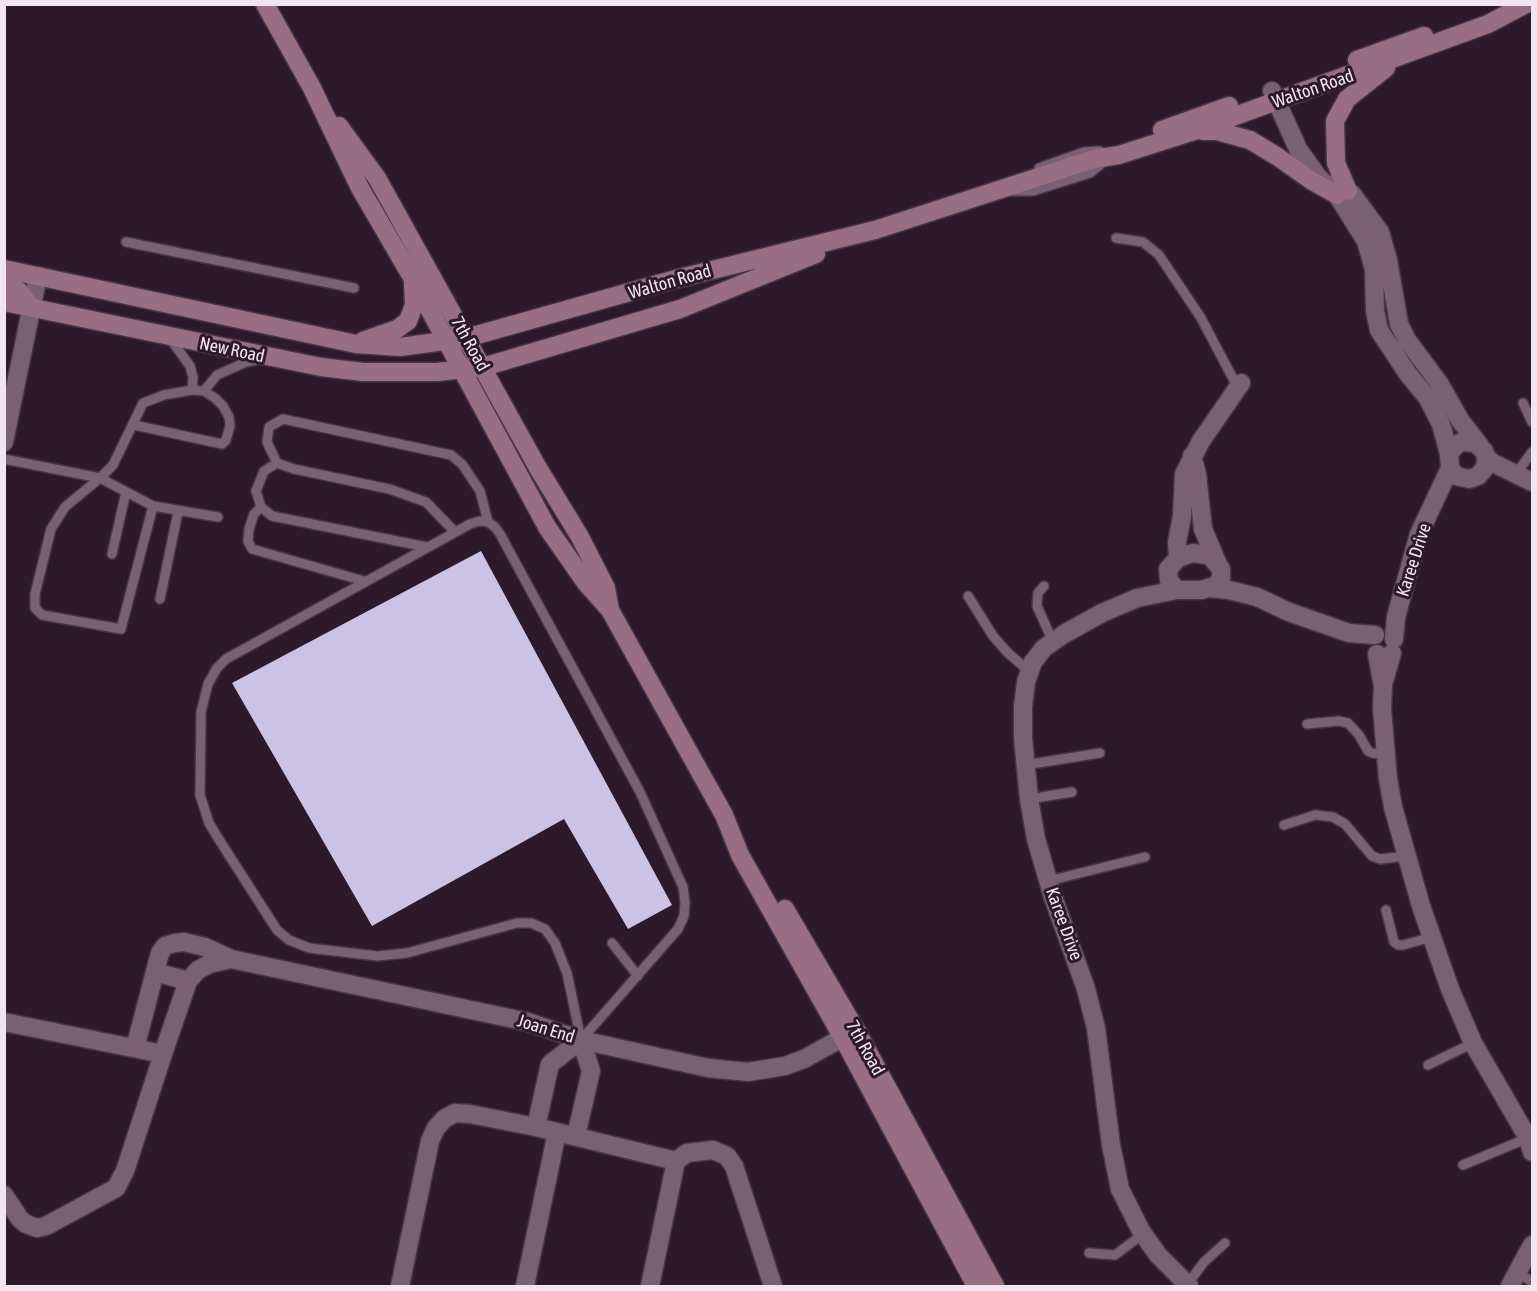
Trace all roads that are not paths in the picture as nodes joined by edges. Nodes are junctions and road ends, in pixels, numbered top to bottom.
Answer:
1 (265, 4) edge
2 (1515, 4) edge
3 (1526, 4) edge
4 (1399, 58) junction
5 (312, 88) junction
6 (1278, 95) junction
7 (1194, 131) junction
8 (1102, 156) junction
9 (1343, 193) junction
10 (1359, 213) junction
11 (875, 230) junction
12 (1116, 238) dead end
13 (126, 242) dead end
14 (4, 269) edge
15 (38, 276) junction
16 (413, 279) junction
17 (4, 284) edge
18 (354, 288) dead end
19 (4, 302) edge
20 (32, 308) junction
21 (1403, 331) junction
22 (169, 337) junction
23 (466, 338) junction
24 (1386, 340) junction
25 (447, 341) junction
26 (356, 344) junction
27 (266, 357) junction
28 (483, 367) junction
29 (462, 370) junction
30 (1240, 386) joint
31 (192, 390) junction
32 (204, 391) junction
33 (1522, 403) dead end
34 (1533, 422) edge
35 (134, 425) junction
36 (4, 442) edge
37 (1483, 452) junction
38 (1533, 452) edge
39 (1192, 456) junction
40 (4, 459) edge
41 (277, 463) junction
42 (1460, 469) junction
43 (100, 478) junction
44 (1524, 478) edge
45 (126, 492) junction
46 (153, 506) junction
47 (261, 507) junction
48 (178, 512) junction
49 (1201, 514) junction
50 (1182, 516) junction
51 (218, 517) dead end
52 (488, 522) junction
53 (455, 532) junction
54 (427, 547) junction
55 (112, 554) dead end
56 (1178, 558) junction
57 (1219, 567) junction
58 (364, 581) junction
59 (1172, 583) junction
60 (1044, 586) dead end
61 (1209, 588) junction
62 (968, 596) dead end
63 (1257, 597) junction
64 (160, 599) dead end
65 (610, 610) junction
66 (1053, 642) junction
67 (1382, 644) junction
68 (1030, 672) junction
69 (1307, 724) dead end
70 (1100, 753) dead end
71 (1386, 755) junction
72 (1025, 765) junction
73 (1072, 792) dead end
74 (1029, 799) junction
75 (1284, 825) dead end
76 (1407, 856) junction
77 (1145, 857) dead end
78 (1048, 881) junction
79 (1386, 910) dead end
80 (1432, 937) junction
81 (612, 943) dead end
82 (231, 958) junction
83 (155, 972) junction
84 (638, 976) junction
85 (188, 981) junction
86 (4, 1022) edge
87 (849, 1034) junction
88 (581, 1040) junction
89 (1473, 1043) junction
90 (135, 1048) junction
91 (162, 1054) junction
92 (1428, 1065) dead end
93 (536, 1127) junction
94 (557, 1132) junction
95 (576, 1136) junction
96 (1530, 1145) edge
97 (676, 1161) junction
98 (1463, 1165) dead end
99 (4, 1195) edge
100 (1143, 1234) junction
101 (1225, 1243) dead end
102 (1533, 1245) edge
103 (1089, 1253) dead end
104 (1520, 1280) edge
105 (1188, 1286) edge
106 (400, 1287) edge
107 (525, 1287) edge
108 (650, 1287) edge
109 (773, 1287) edge
110 (976, 1287) edge
111 (995, 1287) edge

1 - 5 main road, 7th Road
2 - 6 main road, Walton Road
3 - 4 main road, Walton Road
4 - 6 main road, Walton Road
4 - 9 main road
5 - 16 main road, 7th Road
5 - 23 main road, 7th Road
6 - 7 main road, Walton Road
6 - 8 main road, Walton Road
6 - 9 street
7 - 8 main road, Walton Road
7 - 9 main road
8 - 11 main road, Walton Road
9 - 10 street
10 - 21 street
10 - 24 street
11 - 23 main road, Walton Road
11 - 28 main road, Walton Road
12 - 30 lane
13 - 18 lane
14 - 15 main road, New Road
15 - 20 street
15 - 26 main road, New Road
16 - 25 main road, 7th Road
16 - 26 main road
17 - 20 main road
19 - 20 main road, New Road
20 - 22 main road, New Road
20 - 36 street
21 - 24 street
21 - 37 street
22 - 27 main road, New Road
22 - 31 lane
23 - 25 main road, Walton Road
23 - 28 main road, 7th Road
24 - 42 street
25 - 26 main road, New Road
25 - 29 main road, 7th Road
27 - 29 main road, New Road
27 - 32 lane
28 - 29 main road, Walton Road
28 - 65 main road, 7th Road
29 - 65 main road, 7th Road
30 - 39 street
31 - 32 lane
31 - 35 lane
32 - 35 lane
33 - 34 lane
35 - 43 lane
37 - 42 street
37 - 42 street
37 - 44 street
38 - 44 lane
39 - 49 street
39 - 50 street
40 - 43 lane
41 - 47 lane
41 - 52 lane
41 - 53 lane
42 - 44 street
42 - 67 street, Karee Drive
43 - 45 lane
43 - 46 lane
45 - 46 lane
45 - 55 lane
46 - 48 lane
47 - 54 lane
47 - 58 lane
48 - 51 lane
48 - 64 lane
49 - 50 street
49 - 57 street
50 - 56 street
52 - 53 lane
52 - 84 lane
53 - 54 lane
54 - 58 lane
56 - 57 street
56 - 59 street
57 - 61 street
57 - 63 street
58 - 88 lane
59 - 61 street
59 - 66 street, Karee Drive
60 - 66 lane
61 - 63 street
62 - 68 lane
63 - 67 street
65 - 87 main road, 7th Road
66 - 68 street, Karee Drive
67 - 71 street, Karee Drive
68 - 72 street, Karee Drive
69 - 71 lane
70 - 72 lane
71 - 76 street, Karee Drive
72 - 74 street, Karee Drive
73 - 74 lane
74 - 78 street, Karee Drive
75 - 76 lane
76 - 80 street, Karee Drive
77 - 78 lane
78 - 100 street, Karee Drive
79 - 80 lane
80 - 89 street, Karee Drive
81 - 84 lane
82 - 83 street, Joan End
82 - 85 street
82 - 88 street, Joan End
83 - 85 street
83 - 90 street, Joan End
84 - 88 lane
85 - 91 street
86 - 90 street
87 - 88 street, Joan End
87 - 110 main road, 7th Road
87 - 111 main road, 7th Road
88 - 93 street
88 - 95 street
89 - 92 lane
89 - 96 street, Karee Drive
90 - 91 street
91 - 99 street
93 - 94 street
93 - 106 street
94 - 95 street
94 - 107 street
95 - 97 street
96 - 98 lane
97 - 108 street
97 - 109 street
100 - 103 lane
100 - 105 street, Karee Drive
101 - 105 lane
102 - 104 street

